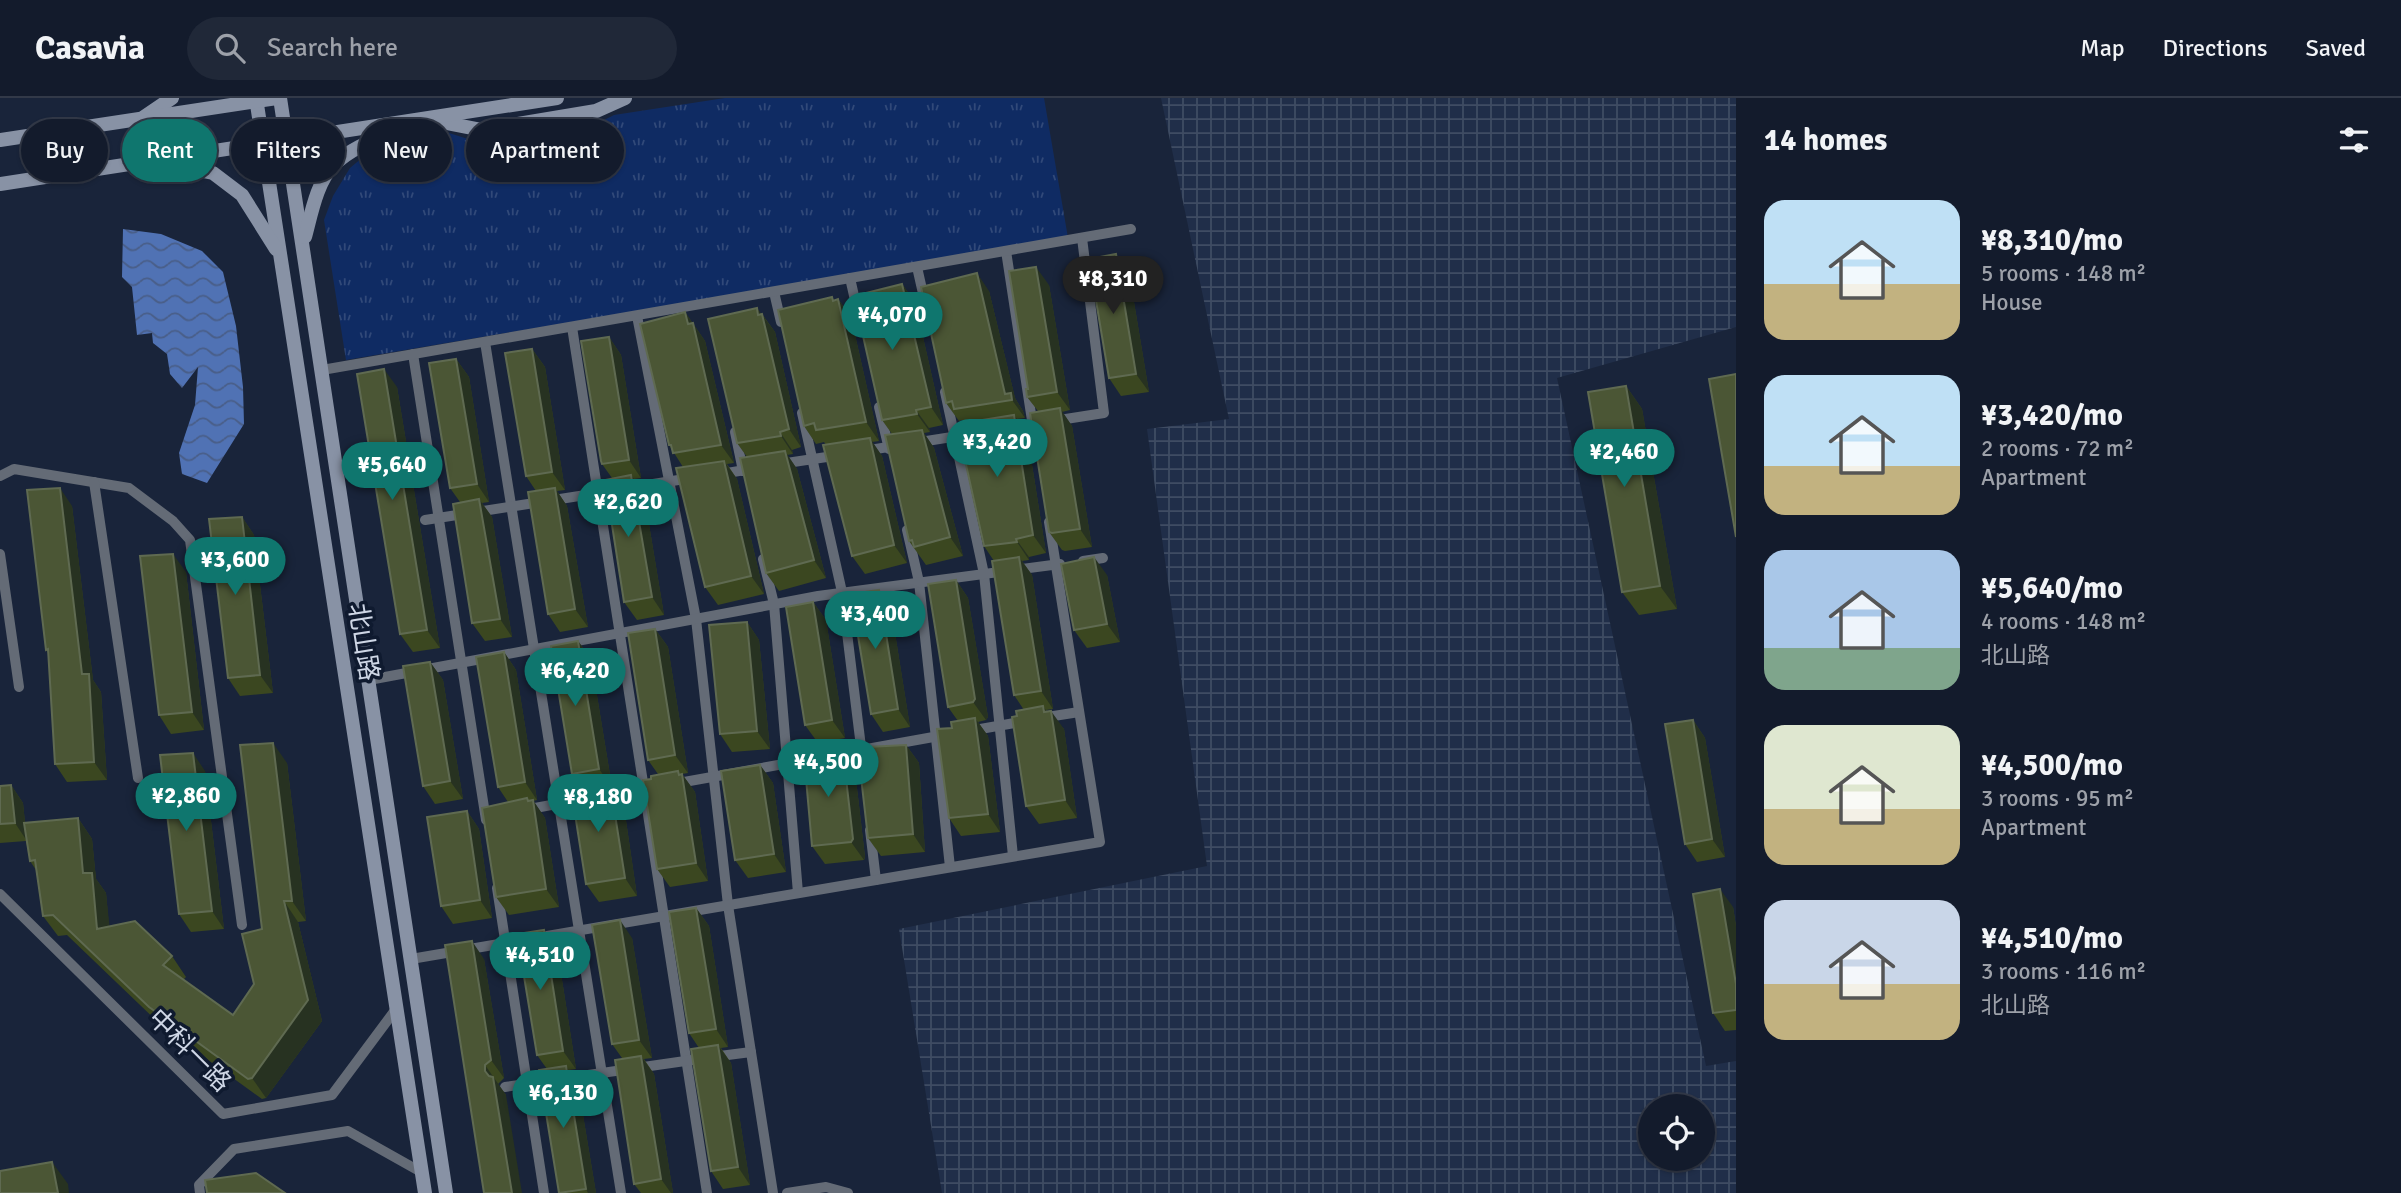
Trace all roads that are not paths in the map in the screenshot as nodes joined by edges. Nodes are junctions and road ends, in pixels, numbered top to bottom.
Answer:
1 (172, 98) edge
2 (279, 98) edge
3 (557, 98) edge
4 (625, 98) edge
5 (256, 100) edge
6 (140, 119) joint
7 (259, 119) edge
8 (283, 119) edge
9 (423, 119) edge
10 (122, 122) edge
11 (452, 124) edge
12 (0, 140) edge
13 (359, 147) edge
14 (122, 165) edge
15 (217, 176) edge
16 (268, 182) edge
17 (293, 182) edge
18 (0, 184) edge
19 (1131, 229) dead end
20 (1082, 238) junction
21 (303, 245) junction
22 (1006, 251) junction
23 (279, 255) junction
24 (917, 267) junction
25 (850, 278) junction
26 (774, 292) junction
27 (705, 304) junction
28 (926, 306) edge
29 (637, 316) junction
30 (708, 317) edge
31 (859, 317) edge
32 (572, 327) junction
33 (783, 330) edge
34 (485, 342) junction
35 (413, 355) junction
36 (322, 370) junction
37 (943, 384) edge
38 (877, 395) edge
39 (800, 408) edge
40 (732, 419) edge
41 (1033, 424) junction
42 (1020, 426) dead end
43 (981, 432) edge
44 (954, 437) junction
45 (1035, 437) edge
46 (888, 447) junction
47 (812, 459) junction
48 (891, 461) edge
49 (743, 470) junction
50 (0, 476) edge
51 (93, 482) junction
52 (669, 482) junction
53 (746, 483) edge
54 (598, 493) junction
55 (512, 507) junction
56 (1047, 513) edge
57 (904, 515) edge
58 (439, 518) junction
59 (425, 520) dead end
60 (761, 550) edge
61 (0, 554) edge
62 (1102, 558) dead end
63 (1055, 564) junction
64 (984, 574) junction
65 (919, 583) junction
66 (842, 593) junction
67 (774, 604) junction
68 (695, 618) junction
69 (620, 633) junction
70 (534, 649) junction
71 (461, 662) junction
72 (369, 680) junction
73 (19, 687) dead end
74 (1079, 712) junction
75 (1000, 726) junction
76 (936, 737) junction
77 (861, 750) junction
78 (787, 763) junction
79 (863, 763) edge
80 (713, 776) junction
81 (138, 778) dead end
82 (644, 789) junction
83 (559, 804) junction
84 (510, 813) edge
85 (498, 815) edge
86 (869, 815) edge
87 (485, 817) junction
88 (470, 820) edge
89 (487, 830) edge
90 (1013, 856) junction
91 (950, 867) junction
92 (495, 880) edge
93 (876, 880) junction
94 (798, 893) junction
95 (0, 894) edge
96 (728, 905) junction
97 (664, 916) junction
98 (242, 925) dead end
99 (579, 930) junction
100 (505, 943) junction
101 (411, 959) junction
102 (396, 1009) junction
103 (751, 1052) junction
104 (686, 1061) junction
105 (602, 1073) junction
106 (527, 1084) junction
107 (505, 1087) dead end
108 (421, 1172) junction
109 (200, 1193) edge
110 (425, 1193) edge
111 (446, 1193) edge
112 (544, 1193) edge
113 (621, 1193) edge
114 (707, 1193) edge
115 (773, 1193) edge
116 (787, 1193) edge
117 (848, 1193) edge

1 - 6 street
2 - 5 street
2 - 8 street, 北山路
3 - 9 street
4 - 11 street
5 - 6 street
5 - 7 street, 北山路
10 - 12 street
13 - 21 street
14 - 18 street
15 - 23 street
16 - 23 street, 北山路
17 - 21 street, 北山路
19 - 20 lane
20 - 22 lane
20 - 41 lane
21 - 36 street, 北山路
22 - 24 lane
22 - 41 lane
23 - 102 street, 北山路
24 - 25 lane
24 - 28 lane
25 - 26 lane
25 - 31 lane
26 - 27 lane
26 - 33 lane
27 - 29 lane
27 - 30 lane
29 - 32 lane
29 - 52 lane
32 - 34 lane
32 - 54 lane
34 - 35 lane
34 - 55 lane
35 - 36 lane
35 - 58 lane
36 - 72 street, 北山路
37 - 44 lane
38 - 46 lane
39 - 47 lane
40 - 49 lane
41 - 42 lane
41 - 45 lane
43 - 44 lane
44 - 46 lane
44 - 64 lane
46 - 47 lane
46 - 48 lane
47 - 49 lane
47 - 66 lane
49 - 52 lane
49 - 53 lane
50 - 51 lane
51 - 81 lane
51 - 98 lane
52 - 54 lane
52 - 68 lane
54 - 55 lane
54 - 69 lane
55 - 58 lane
55 - 70 lane
56 - 63 lane
57 - 65 lane
58 - 59 lane
58 - 71 lane
60 - 67 lane
61 - 73 lane
62 - 63 lane
63 - 64 lane
63 - 74 lane
64 - 65 lane
64 - 75 lane
65 - 66 lane
65 - 76 lane
66 - 67 lane
66 - 77 lane
67 - 68 lane
67 - 78 lane
68 - 69 lane
68 - 80 lane
69 - 70 lane
69 - 82 lane
70 - 71 lane
70 - 83 lane
71 - 72 lane
71 - 87 lane
72 - 101 street, 北山路
74 - 75 lane
74 - 90 lane
75 - 76 lane
75 - 90 lane
76 - 77 lane
76 - 91 lane
77 - 78 lane
77 - 79 lane
78 - 80 lane
78 - 94 lane
80 - 82 lane
80 - 96 lane
82 - 83 lane
82 - 97 lane
83 - 84 lane
83 - 99 lane
85 - 87 lane
86 - 93 lane
87 - 88 lane
87 - 89 lane
90 - 91 lane
91 - 93 lane
92 - 100 lane
93 - 94 lane
94 - 96 lane
95 - 102 lane, 中科一路
96 - 97 lane
96 - 103 lane
97 - 99 lane
97 - 104 lane
99 - 100 lane
99 - 105 lane
100 - 101 lane
100 - 106 lane
101 - 111 street, 北山路
102 - 108 street, 北山路
103 - 104 lane
103 - 115 lane
104 - 105 lane
104 - 114 lane
105 - 106 lane
105 - 113 lane
106 - 107 lane
106 - 112 lane
108 - 109 lane
108 - 110 street, 北山路
116 - 117 lane

